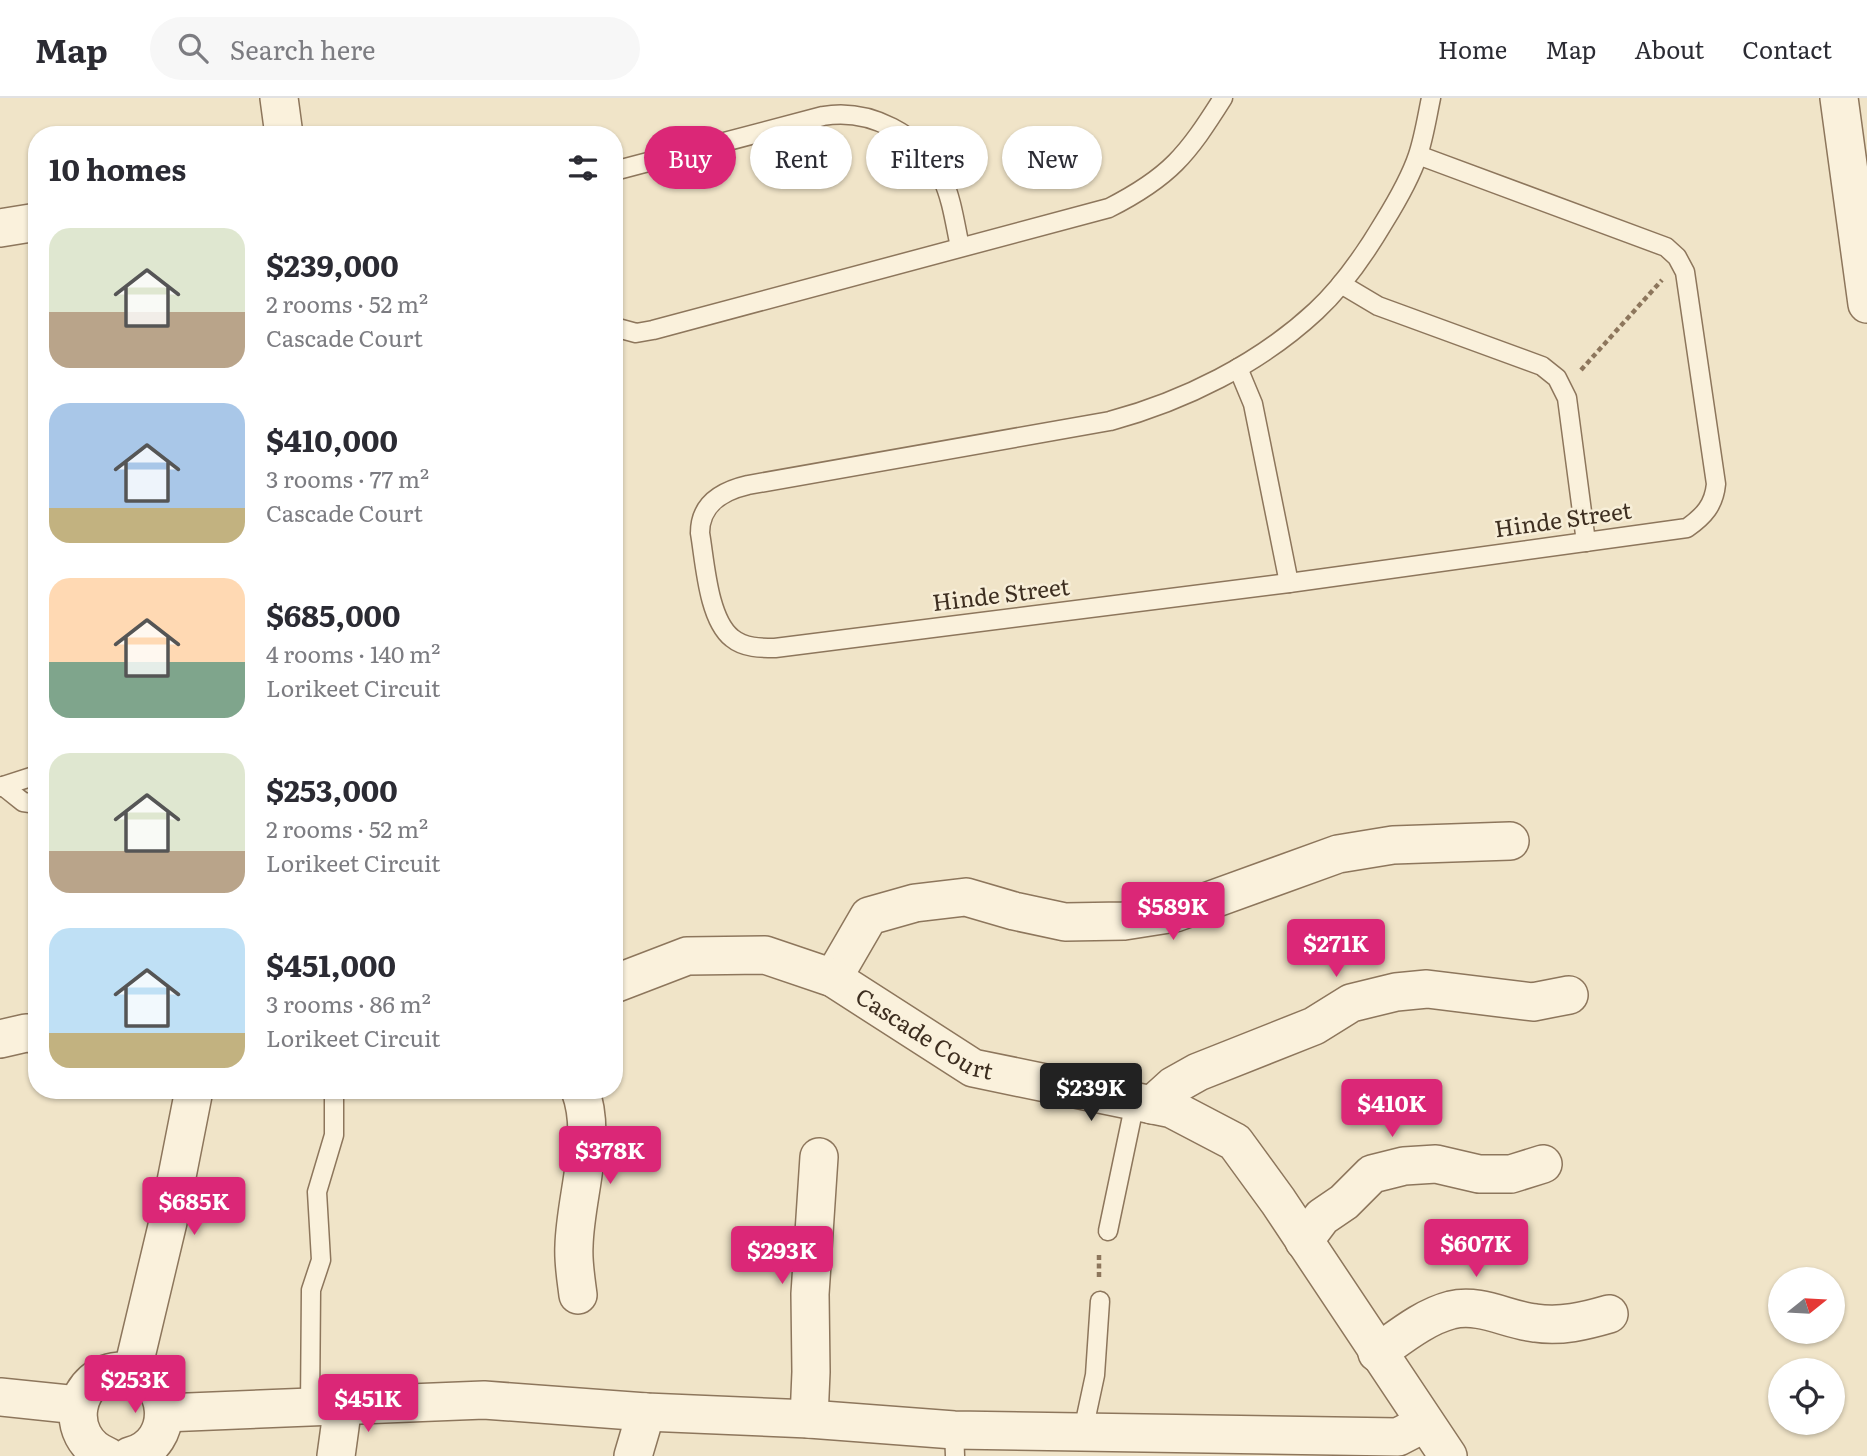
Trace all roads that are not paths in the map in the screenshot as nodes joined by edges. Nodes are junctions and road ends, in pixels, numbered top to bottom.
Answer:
1 (279, 98) edge
2 (1223, 98) edge
3 (1431, 98) edge
4 (1839, 98) edge
5 (283, 126) edge
6 (1418, 155) junction
7 (623, 169) edge
8 (28, 223) edge
9 (0, 228) edge
10 (960, 247) junction
11 (1341, 284) junction
12 (1867, 304) edge
13 (623, 329) edge
14 (1238, 368) junction
15 (1586, 542) junction
16 (1289, 583) junction
17 (28, 778) edge
18 (1, 787) edge
19 (28, 803) edge
20 (1510, 841) dead end
21 (833, 978) junction
22 (623, 981) edge
23 (1569, 995) dead end
24 (28, 1032) edge
25 (0, 1039) edge
26 (192, 1099) edge
27 (334, 1099) edge
28 (583, 1099) edge
29 (1144, 1104) junction
30 (819, 1157) dead end
31 (1543, 1164) dead end
32 (1108, 1231) road end
33 (1304, 1241) junction
34 (578, 1295) dead end
35 (1100, 1301) road end
36 (1609, 1314) dead end
37 (1377, 1353) junction
38 (132, 1373) junction
39 (0, 1397) edge
40 (78, 1405) junction
41 (326, 1406) junction
42 (646, 1412) junction
43 (164, 1413) junction
44 (809, 1419) junction
45 (1425, 1423) junction
46 (1083, 1430) junction
47 (955, 1443) edge
48 (107, 1456) edge
49 (130, 1456) edge
50 (336, 1456) edge
51 (633, 1456) edge
52 (1448, 1456) edge

1 - 5 street
2 - 10 lane
3 - 6 lane, Hinde Street
4 - 12 street
6 - 11 lane, Hinde Street
6 - 15 lane, Hinde Street
7 - 10 lane
8 - 9 street
10 - 13 lane
11 - 14 lane, Hinde Street
11 - 15 lane
14 - 16 lane
14 - 16 lane, Hinde Street
15 - 16 lane, Hinde Street
17 - 18 lane
18 - 19 lane
20 - 21 street
21 - 22 street, Cascade Court
21 - 29 street, Cascade Court
23 - 29 street
24 - 25 street
26 - 38 street
27 - 41 lane
28 - 34 street
29 - 32 lane
29 - 33 street, Cascade Court
30 - 44 street
31 - 33 street
33 - 37 street, Cascade Court
35 - 46 lane
36 - 37 street
37 - 45 street, Cascade Court
38 - 40 street
38 - 43 street
39 - 40 street
40 - 48 street
41 - 42 street
41 - 43 street
41 - 50 street
42 - 44 street
42 - 51 street
43 - 49 street
44 - 47 street
45 - 46 street
45 - 52 street, Cascade Court
46 - 47 street

